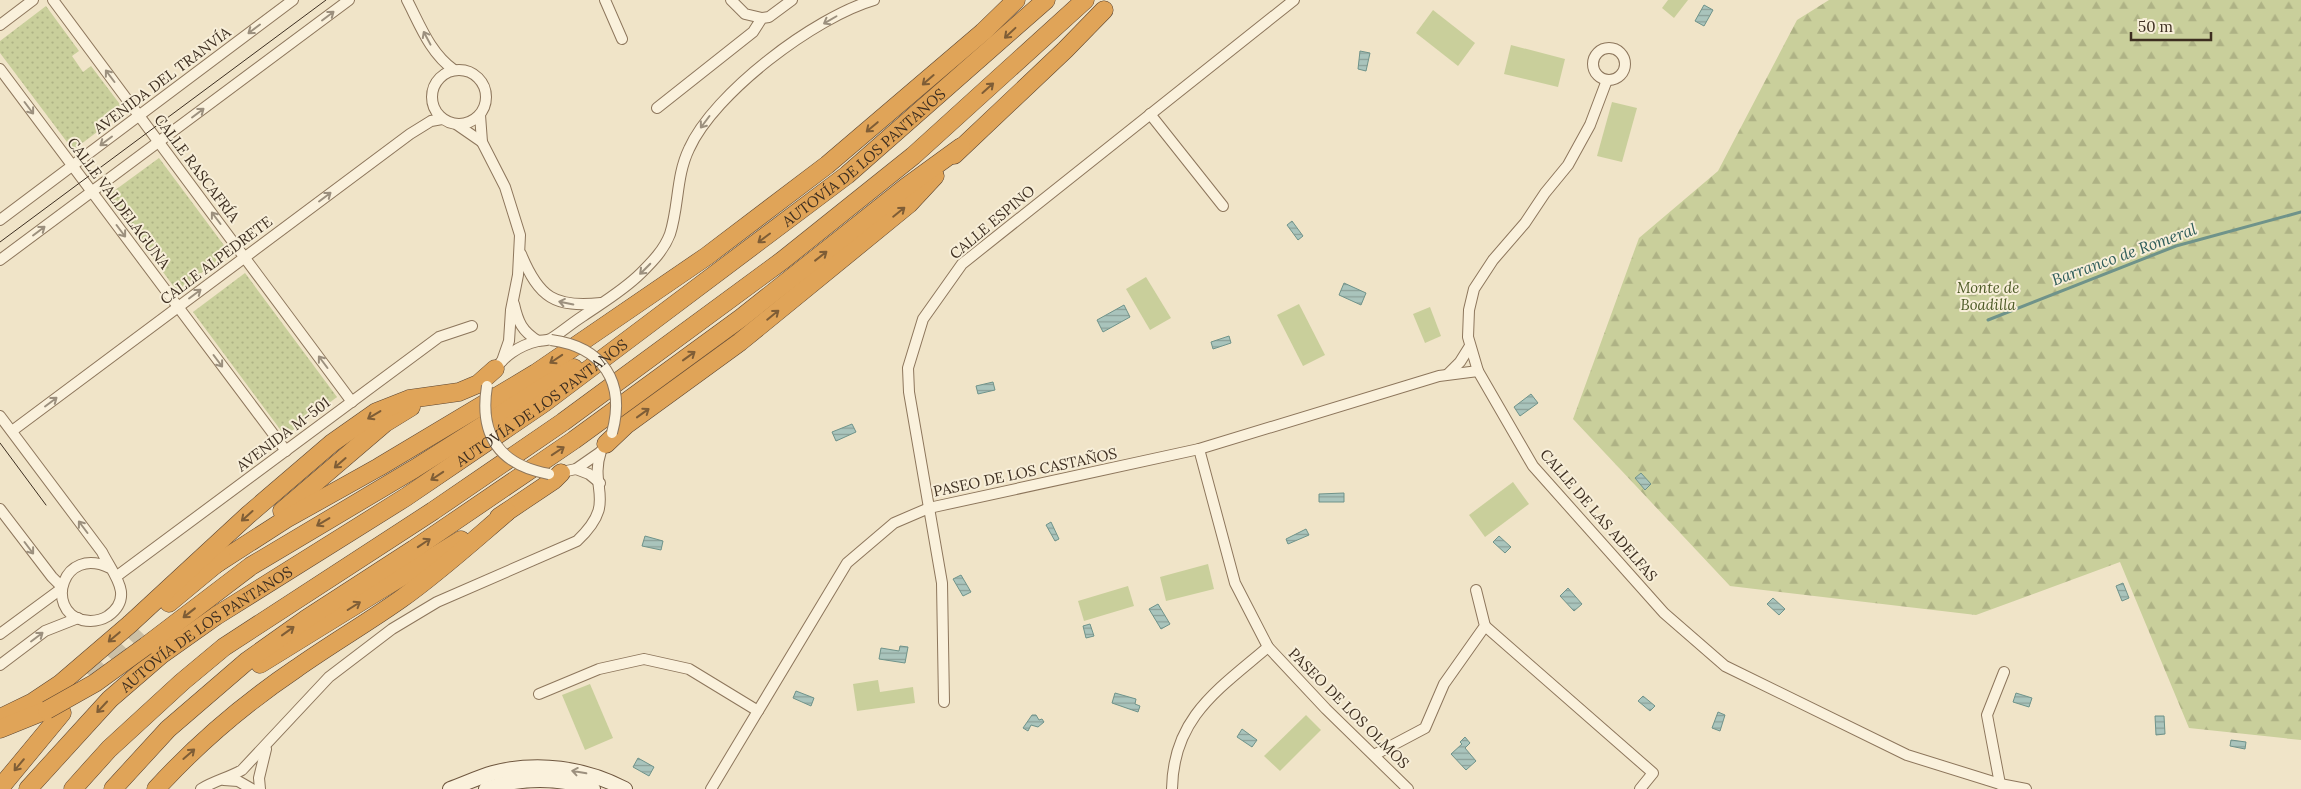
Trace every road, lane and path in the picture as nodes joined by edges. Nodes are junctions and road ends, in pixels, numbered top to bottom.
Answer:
1 (33, 0) edge
2 (54, 0) edge
3 (293, 0) edge
4 (349, 0) edge
5 (406, 0) edge
6 (605, 0) edge
7 (731, 0) edge
8 (792, 0) edge
9 (874, 0) edge
10 (1016, 0) edge
11 (1046, 0) edge
12 (1085, 0) edge
13 (1294, 0) edge
14 (1110, 5) edge
15 (762, 18) junction
16 (0, 25) edge
17 (622, 39) dead end
18 (0, 69) edge
19 (454, 70) junction
20 (1607, 80) dead end
21 (657, 108) dead end
22 (1150, 114) junction
23 (480, 115) junction
24 (140, 116) junction
25 (442, 119) junction
26 (456, 124) junction
27 (159, 142) junction
28 (482, 142) junction
29 (961, 147) junction
30 (913, 156) junction
31 (72, 166) junction
32 (92, 192) junction
33 (1223, 206) dead end
34 (0, 220) edge
35 (520, 252) junction
36 (245, 257) junction
37 (0, 260) edge
38 (512, 298) junction
39 (602, 302) junction
40 (178, 307) junction
41 (472, 326) dead end
42 (633, 336) junction
43 (551, 340) junction
44 (538, 341) junction
45 (1470, 346) junction
46 (498, 366) junction
47 (1478, 371) junction
48 (1448, 374) junction
49 (436, 395) junction
50 (352, 402) junction
51 (0, 416) edge
52 (12, 431) junction
53 (606, 443) junction
54 (1199, 449) junction
55 (286, 451) junction
56 (562, 472) junction
57 (600, 483) junction
58 (929, 508) junction
59 (507, 512) junction
60 (2, 514) edge
61 (213, 566) junction
62 (110, 568) junction
63 (117, 576) junction
64 (61, 588) junction
65 (1476, 590) dead end
66 (78, 618) junction
67 (1486, 626) junction
68 (139, 630) tunnel mouth
69 (0, 634) edge
70 (1268, 647) junction
71 (0, 665) edge
72 (2004, 672) dead end
73 (207, 693) junction
74 (539, 694) dead end
75 (944, 702) dead end
76 (55, 711) junction
77 (758, 711) junction
78 (0, 718) edge
79 (0, 729) edge
80 (268, 744) junction
81 (1374, 755) junction
82 (224, 780) junction
83 (2000, 784) junction
84 (0, 788) edge
85 (28, 789) edge
86 (73, 789) edge
87 (112, 789) edge
88 (156, 789) edge
89 (201, 789) edge
90 (252, 789) edge
91 (260, 789) edge
92 (450, 789) edge
93 (486, 789) edge
94 (593, 789) edge
95 (625, 789) edge
96 (711, 789) edge
97 (1172, 789) edge
98 (1408, 789) edge
99 (1640, 789) edge
100 (2026, 789) edge

1 - 16 street
24 -> 2 street, CALLE RASCAFRÍA
3 -> 24 street, AVENIDA DEL TRANVÍA
27 -> 4 street
19 -> 5 street
6 - 17 street
7 - 15 street
8 - 15 street
9 -> 39 street
10 -> 61 highway
11 -> 42 highway, AUTOVÍA DE LOS PANTANOS
30 -> 12 highway, AUTOVÍA DE LOS PANTANOS
13 - 22 street, CALLE ESPINO
14 - 29 highway
14 - 30 highway
15 - 21 street
18 -> 31 street, CALLE VALDELAGUNA
19 - 23 street
19 - 25 street
20 - 45 street, CALLE DE LAS ADELFAS
22 - 33 street
22 - 58 street, CALLE ESPINO
23 - 26 street
23 - 28 street
24 - 27 street, CALLE RASCAFRÍA
24 -> 31 street, AVENIDA DEL TRANVÍA
25 - 26 street
36 -> 25 street, CALLE ALPEDRETE
26 - 28 street
27 - 32 street
36 -> 27 street, CALLE RASCAFRÍA
28 - 35 street
53 -> 29 highway
73 -> 29 highway
30 - 86 highway, AUTOVÍA DE LOS PANTANOS
31 - 32 street, CALLE VALDELAGUNA
31 - 34 street, AVENIDA DEL TRANVÍA
37 -> 32 street
32 -> 40 street, CALLE VALDELAGUNA
35 - 38 street
39 -> 35 street
40 -> 36 street, CALLE ALPEDRETE
50 -> 36 street, CALLE RASCAFRÍA
38 - 44 street
38 - 46 street
39 - 43 street
52 -> 40 street, CALLE ALPEDRETE
40 -> 55 street, CALLE VALDELAGUNA
41 - 50 street, AVENIDA M-501
42 -> 76 highway, bridge
42 -> 85 highway, AUTOVÍA DE LOS PANTANOS
43 - 44 street
43 - 53 street, bridge
44 - 46 street
45 - 47 street, CALLE DE LAS ADELFAS
45 - 48 street
46 - 49 highway
46 - 56 street, bridge
47 - 48 street, PASEO DE LOS CASTAÑOS
47 - 83 street, CALLE DE LAS ADELFAS
48 - 54 street, PASEO DE LOS CASTAÑOS
49 -> 61 highway
49 -> 78 highway
50 - 55 street, AVENIDA M-501
51 - 52 street
62 -> 52 street
53 - 56 street
53 - 57 street
54 - 58 street, PASEO DE LOS CASTAÑOS
54 - 70 street, PASEO DE LOS OLMOS
55 - 63 street, AVENIDA M-501
56 - 57 street
56 - 59 highway
57 - 80 street
58 - 75 street, CALLE ESPINO
58 - 77 street, PASEO DE LOS CASTAÑOS
73 -> 59 highway
88 -> 59 highway
60 -> 64 street
61 - 68 highway
62 - 63 street
62 - 64 street
63 - 66 street
64 - 66 street
64 - 69 street
65 - 67 street
71 -> 66 street
67 - 81 street
67 - 99 street
70 - 81 street, PASEO DE LOS OLMOS
70 - 97 street, PASEO DE LOS OLMOS
72 - 83 street
73 - 87 highway
74 - 77 street
76 - 79 highway
76 -> 84 highway
77 - 96 street, PASEO DE LOS CASTAÑOS
80 - 82 street
80 - 91 street
81 - 98 street, PASEO DE LOS OLMOS
82 - 89 street
82 - 90 street
83 - 100 street, CALLE DE LAS ADELFAS
95 -> 92 street
93 - 94 street

